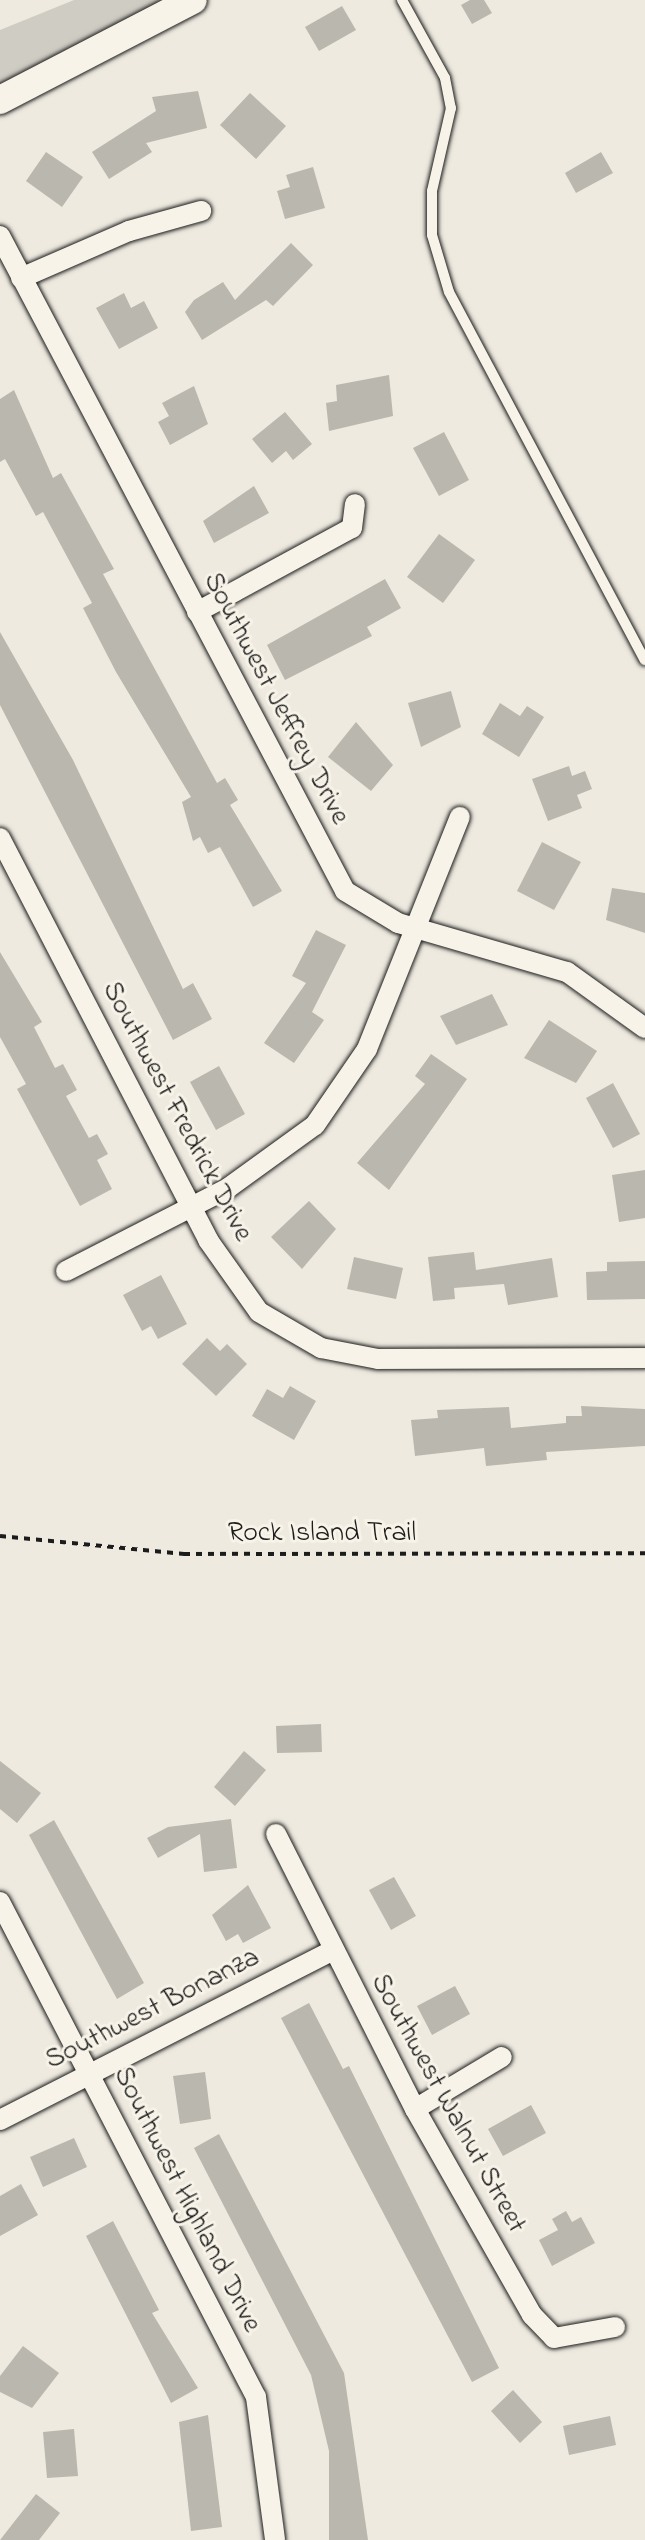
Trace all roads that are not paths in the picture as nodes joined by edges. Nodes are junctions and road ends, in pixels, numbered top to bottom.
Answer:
1 (193, 0) edge
2 (402, 0) edge
3 (0, 100) edge
4 (201, 211) dead end
5 (0, 236) edge
6 (21, 278) junction
7 (355, 504) dead end
8 (197, 612) junction
9 (645, 660) edge
10 (460, 817) dead end
11 (0, 838) edge
12 (417, 928) junction
13 (642, 1017) edge
14 (191, 1207) junction
15 (66, 1271) dead end
16 (645, 1358) edge
17 (276, 1834) dead end
18 (0, 1902) edge
19 (332, 1951) junction
20 (502, 2057) dead end
21 (89, 2073) junction
22 (415, 2109) junction
23 (0, 2120) edge
24 (615, 2327) dead end
25 (275, 2540) edge

1 - 3 main road
2 - 9 lane
4 - 6 street
5 - 6 street, Southwest Jeffrey Drive
6 - 8 street, Southwest Jeffrey Drive
7 - 8 street
8 - 12 street, Southwest Jeffrey Drive
10 - 12 street
11 - 14 street, Southwest Fredrick Drive
12 - 13 street, Southwest Jeffrey Drive
12 - 14 street
14 - 15 street
14 - 16 street, Southwest Fredrick Drive
17 - 19 street, Southwest Walnut Street
18 - 21 street, Southwest Highland Drive
19 - 21 street, Southwest Bonanza
19 - 22 street, Southwest Walnut Street
20 - 22 street
21 - 23 street, Southwest Bonanza
21 - 25 street, Southwest Highland Drive
22 - 24 street, Southwest Walnut Street

